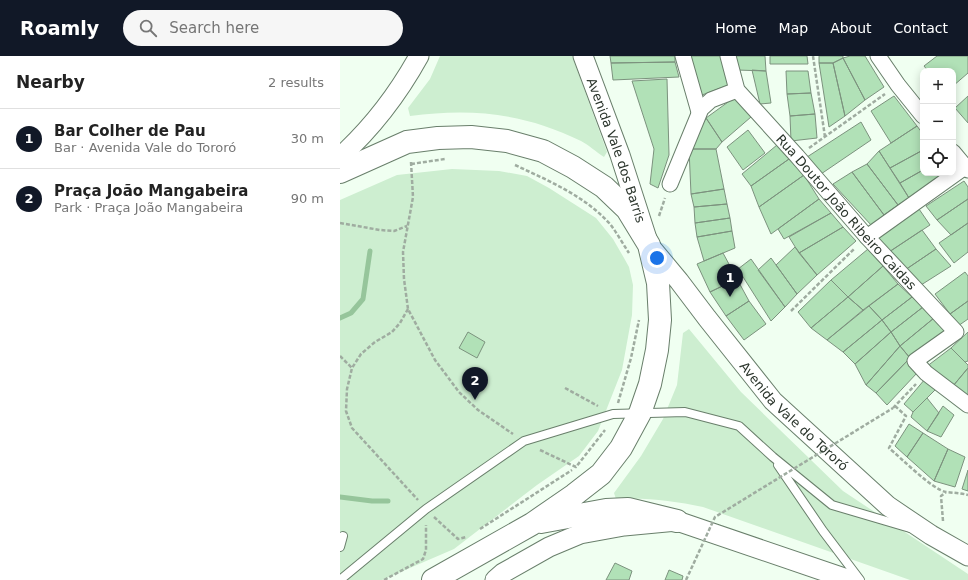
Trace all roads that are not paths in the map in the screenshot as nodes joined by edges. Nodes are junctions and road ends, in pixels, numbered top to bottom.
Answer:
1 (420, 56) edge
2 (583, 56) edge
3 (683, 56) edge
4 (728, 56) edge
5 (878, 56) edge
6 (737, 90) junction
7 (699, 112) junction
8 (920, 112) edge
9 (956, 155) edge
10 (340, 157) edge
11 (967, 168) edge
12 (340, 172) edge
13 (670, 184) dead end
14 (867, 237) junction
15 (640, 250) junction
16 (968, 405) edge
17 (640, 413) junction
18 (773, 457) junction
19 (677, 521) junction
20 (532, 524) junction
21 (343, 536) dead end
22 (938, 537) junction
23 (968, 546) edge
24 (340, 547) edge
25 (968, 556) edge
26 (340, 580) edge
27 (433, 580) edge
28 (495, 580) edge
29 (850, 580) edge
30 (860, 580) edge

1 - 10 street
2 - 15 street, Avenida Vale dos Barris
3 - 7 street
4 - 6 street
5 - 8 street
6 - 7 street
6 - 14 street, Rua Doutor João Ribeiro Caidas
7 - 13 street
9 - 11 street
11 - 14 street
12 - 15 main road
14 - 16 street, Rua Doutor João Ribeiro Caidas
15 - 17 main road
15 - 22 street, Avenida Vale do Tororó
17 - 18 lane
17 - 20 main road
17 - 26 lane
18 - 22 lane
18 - 30 lane
19 - 20 main road
19 - 28 street
19 - 29 street
20 - 27 main road
21 - 24 lane
22 - 23 street
22 - 25 street, Avenida Vale do Tororó

